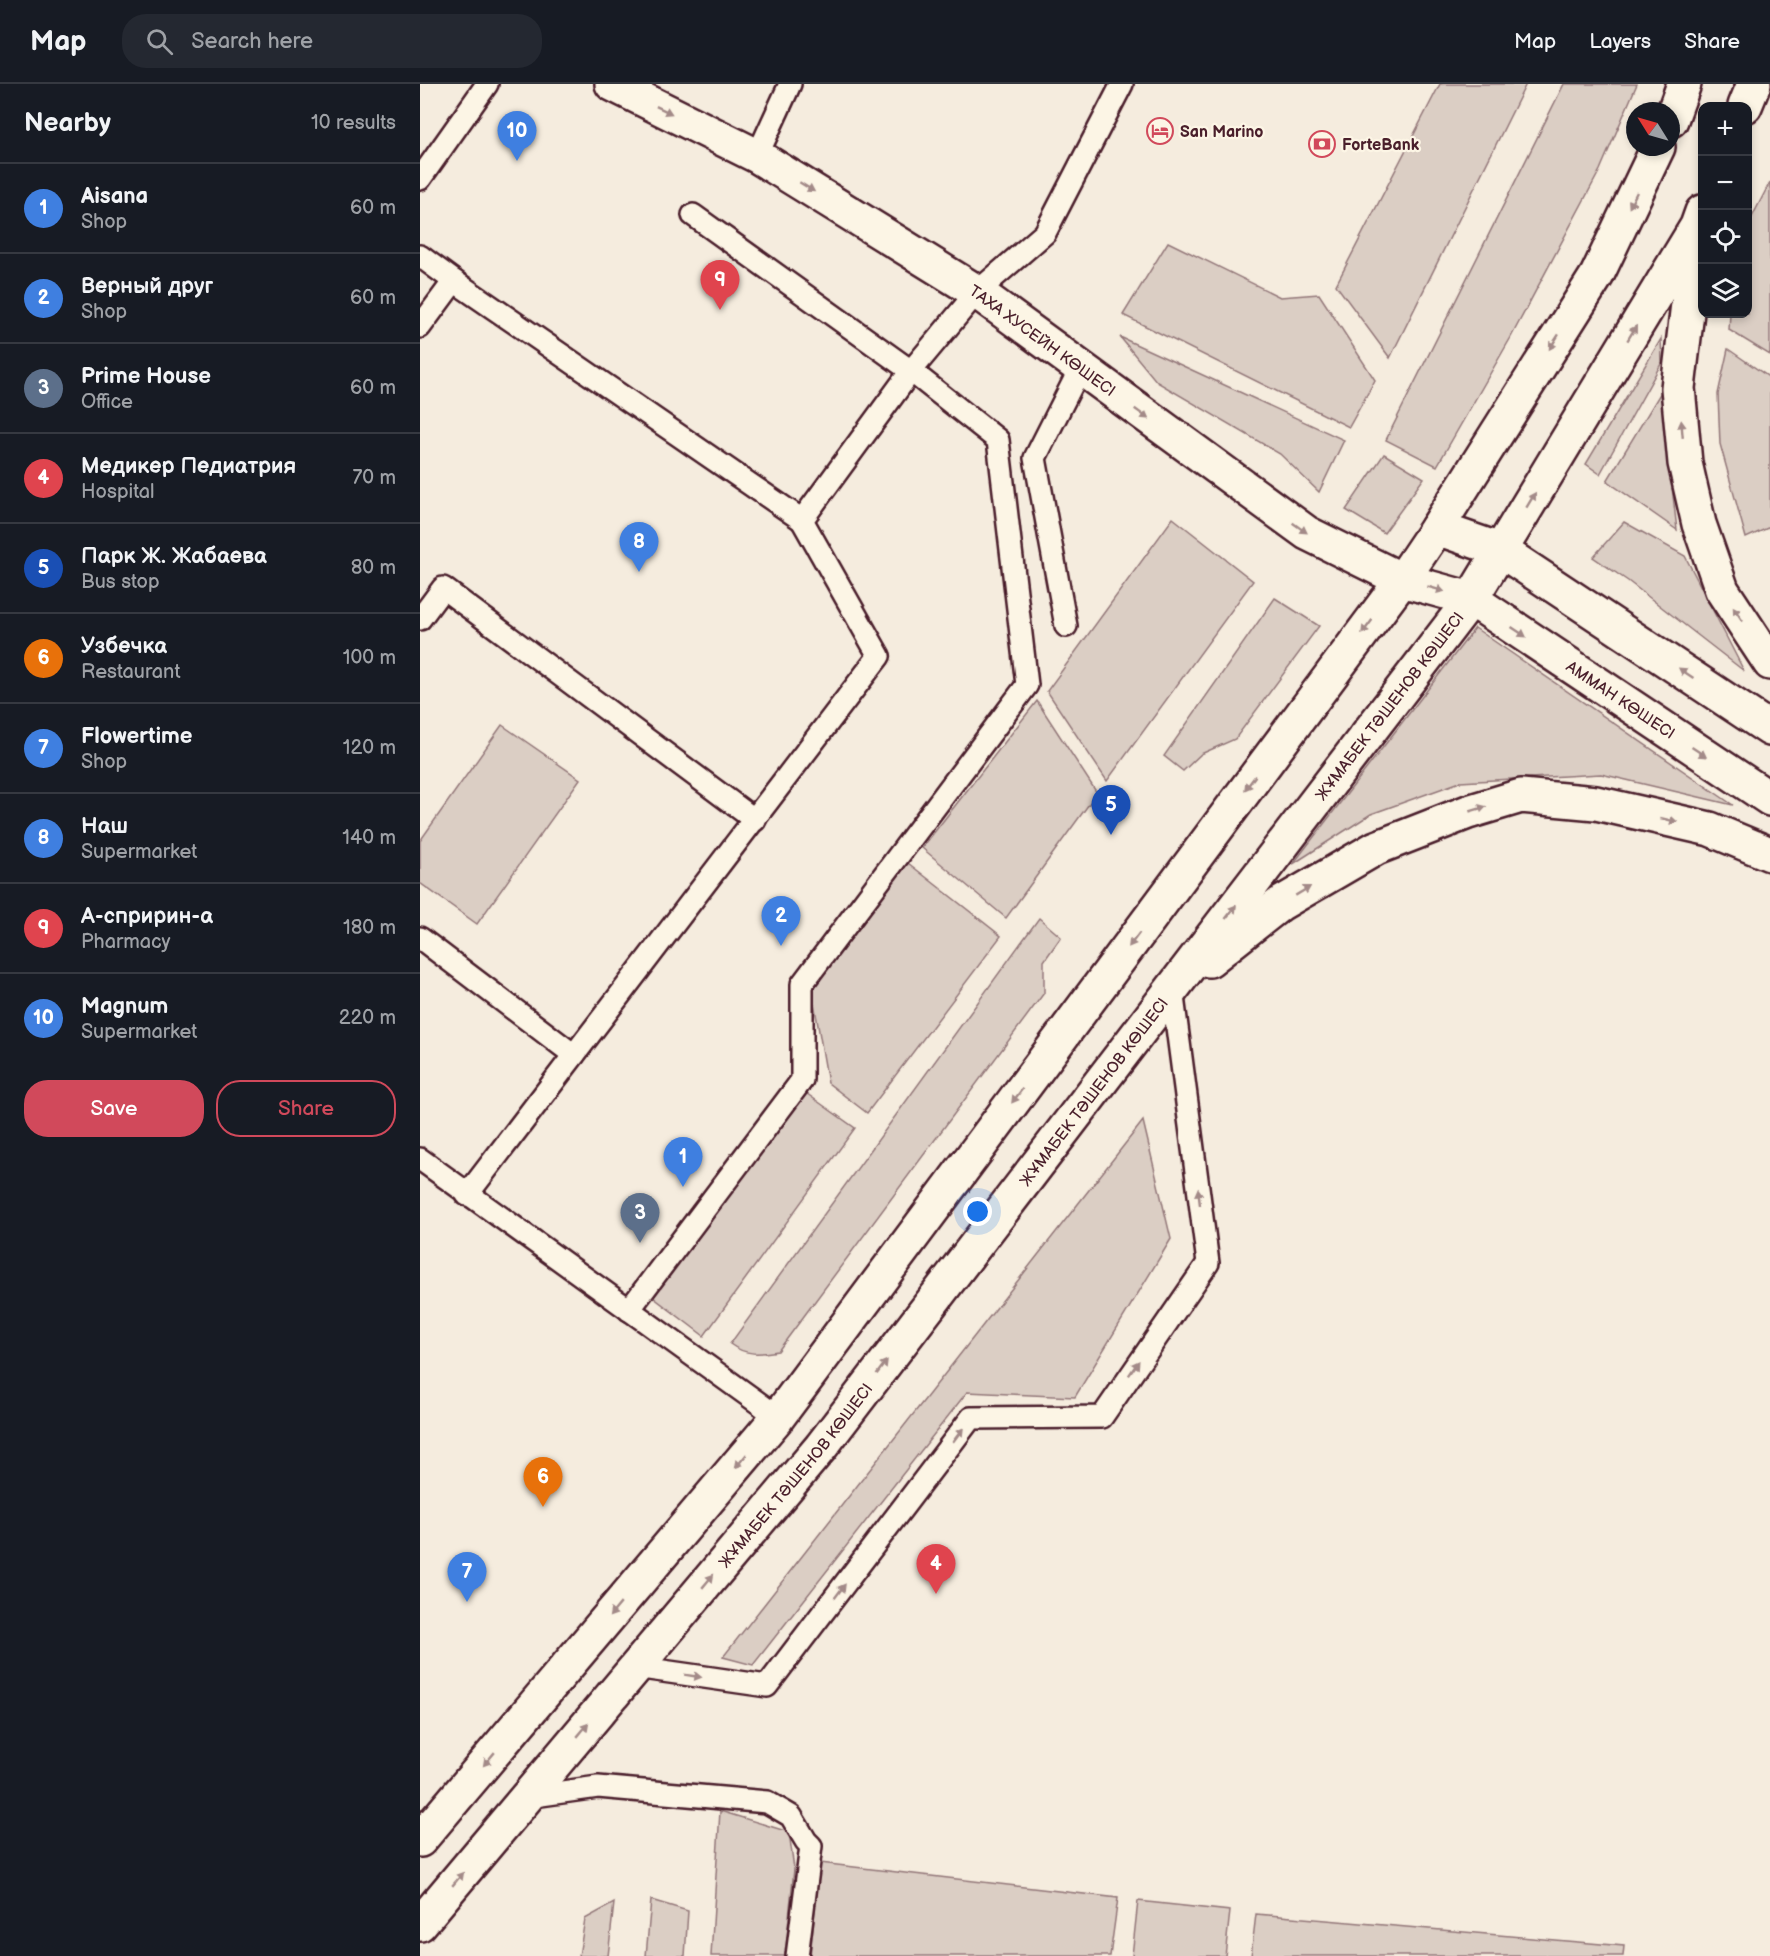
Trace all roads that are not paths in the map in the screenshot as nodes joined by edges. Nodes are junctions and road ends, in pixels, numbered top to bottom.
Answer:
1 (487, 84) edge
2 (612, 84) edge
3 (790, 84) edge
4 (1122, 84) edge
5 (1684, 84) edge
6 (1754, 84) edge
7 (1678, 102) edge
8 (1747, 102) edge
9 (757, 156) junction
10 (1654, 156) edge
11 (420, 179) edge
12 (693, 215) dead end
13 (1698, 222) edge
14 (1698, 234) edge
15 (420, 256) edge
16 (454, 281) junction
17 (976, 292) junction
18 (420, 327) edge
19 (1080, 369) junction
20 (911, 371) junction
21 (802, 520) junction
22 (1437, 528) junction
23 (1500, 550) junction
24 (1402, 580) junction
25 (1470, 599) junction
26 (420, 619) edge
27 (1066, 626) dead end
28 (1770, 663) edge
29 (1770, 729) edge
30 (1770, 800) edge
31 (755, 820) junction
32 (1770, 854) edge
33 (420, 938) edge
34 (1172, 989) junction
35 (574, 1055) junction
36 (420, 1159) edge
37 (467, 1195) junction
38 (629, 1310) junction
39 (778, 1417) junction
40 (635, 1667) junction
41 (527, 1797) junction
42 (420, 1840) edge
43 (420, 1924) edge
44 (797, 1956) edge

1 - 11 lane
2 -> 9 main road, ТАХА ХУСЕЙН КӨШЕСІ
3 - 9 lane
4 - 17 lane
5 - 7 main road
6 - 8 main road
9 -> 17 main road, ТАХА ХУСЕЙН КӨШЕСІ
10 -> 22 main road
12 - 20 lane
23 -> 13 main road, ЖҰМАБЕК ТӘШЕНОВ КӨШЕСІ
28 -> 14 main road
15 - 16 lane
16 - 18 lane
16 - 21 lane
17 - 19 main road, ТАХА ХУСЕЙН КӨШЕСІ
17 - 20 lane
19 -> 24 main road, ТАХА ХУСЕЙН КӨШЕСІ
19 - 27 lane
20 - 21 lane
20 - 38 lane
21 - 31 lane
22 - 23 main road
22 - 24 main road
23 - 25 main road, ЖҰМАБЕК ТӘШЕНОВ КӨШЕСІ
29 -> 23 main road
24 -> 25 main road, ТАХА ХУСЕЙН КӨШЕСІ
24 -> 39 main road
25 -> 30 main road, АММАН КӨШЕСІ
34 -> 25 main road, ЖҰМАБЕК ТӘШЕНОВ КӨШЕСІ
26 - 31 lane
31 - 35 lane
34 -> 32 main road
33 - 35 lane
40 -> 34 main road, ЖҰМАБЕК ТӘШЕНОВ КӨШЕСІ
40 -> 34 lane
35 - 37 lane
36 - 37 lane
37 - 38 lane
38 - 39 lane
39 -> 42 main road
41 -> 40 main road, ЖҰМАБЕК ТӘШЕНОВ КӨШЕСІ
43 -> 41 main road, ЖҰМАБЕК ТӘШЕНОВ КӨШЕСІ
41 - 44 lane

